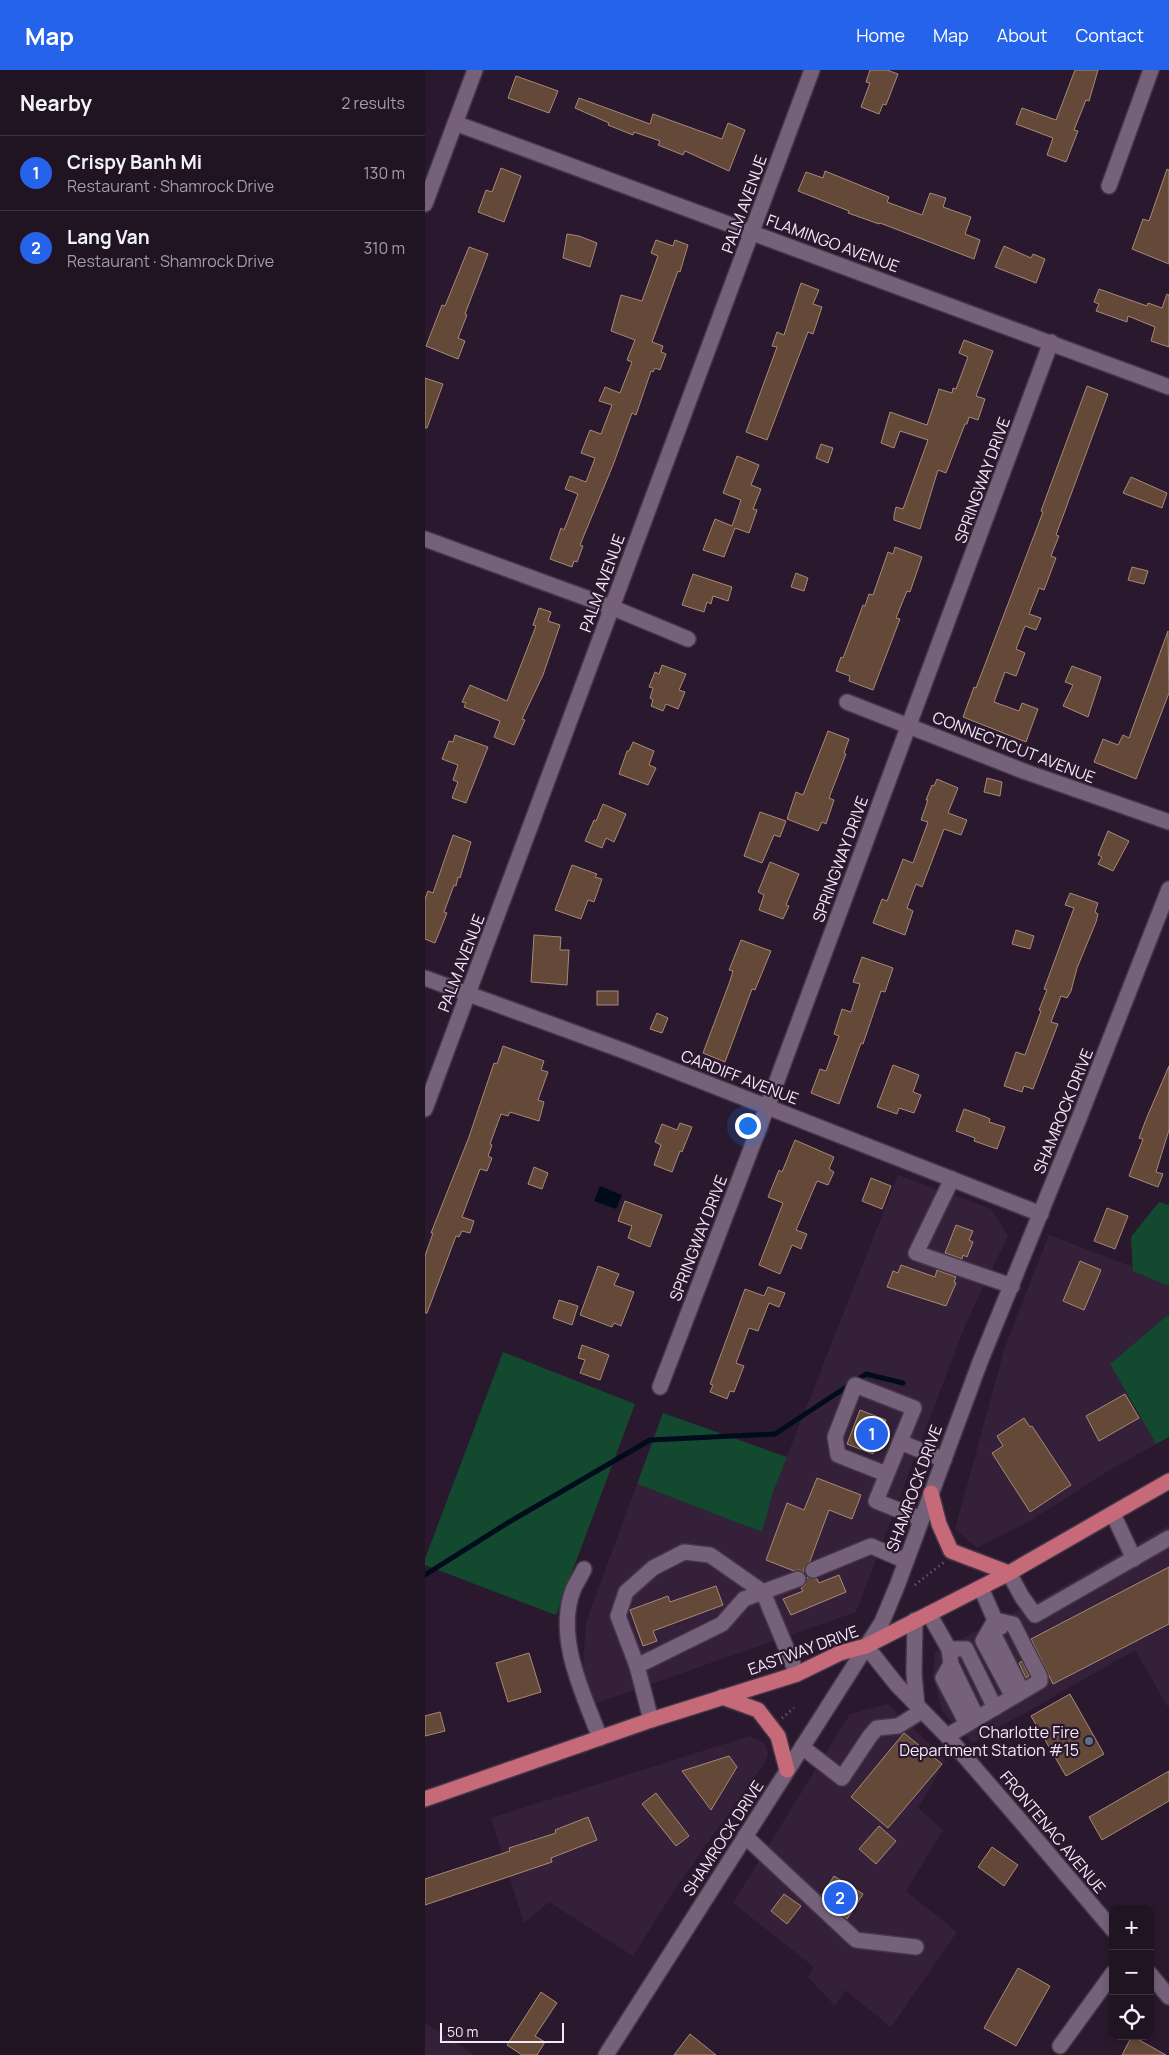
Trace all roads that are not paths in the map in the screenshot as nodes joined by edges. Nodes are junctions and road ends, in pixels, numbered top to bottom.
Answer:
1 (475, 70) edge
2 (812, 70) edge
3 (1151, 70) edge
4 (455, 124) junction
5 (1109, 186) dead end
6 (425, 204) edge
7 (752, 232) junction
8 (1051, 342) junction
9 (1169, 387) edge
10 (425, 539) edge
11 (611, 607) junction
12 (688, 639) dead end
13 (847, 702) dead end
14 (909, 726) junction
15 (1169, 822) edge
16 (1169, 889) edge
17 (425, 978) edge
18 (469, 993) junction
19 (767, 1105) junction
20 (425, 1109) edge
21 (953, 1179) junction
22 (1041, 1214) junction
23 (1012, 1286) junction
24 (660, 1387) dead end
25 (900, 1442) junction
26 (943, 1460) junction
27 (886, 1474) junction
28 (1169, 1481) edge
29 (931, 1493) junction
30 (1113, 1514) junction
31 (921, 1519) junction
32 (1169, 1538) edge
33 (1134, 1558) junction
34 (906, 1561) junction
35 (584, 1570) dead end
36 (813, 1570) dead end
37 (1009, 1574) junction
38 (798, 1579) dead end
39 (981, 1588) junction
40 (763, 1592) junction
41 (922, 1617) junction
42 (995, 1620) junction
43 (866, 1646) junction
44 (950, 1657) junction
45 (637, 1666) junction
46 (797, 1674) junction
47 (1027, 1689) junction
48 (722, 1697) junction
49 (919, 1708) junction
50 (982, 1716) junction
51 (651, 1720) junction
52 (947, 1736) junction
53 (600, 1738) junction
54 (802, 1747) junction
55 (787, 1770) junction
56 (425, 1799) edge
57 (745, 1836) junction
58 (1109, 1925) edge
59 (916, 1947) dead end
60 (1109, 1979) edge
61 (1154, 1979) edge
62 (1169, 1997) edge
63 (1060, 2046) dead end
64 (607, 2055) edge

1 - 4 street
2 - 7 street, PALM AVENUE
3 - 5 street
4 - 6 street
4 - 7 street, FLAMINGO AVENUE
7 - 8 street, FLAMINGO AVENUE
7 - 11 street, PALM AVENUE
8 - 9 street, FLAMINGO AVENUE
8 - 14 street, SPRINGWAY DRIVE
10 - 11 street
11 - 12 street
11 - 18 street, PALM AVENUE
13 - 14 street, CONNECTICUT AVENUE
14 - 15 street, CONNECTICUT AVENUE
14 - 19 street, SPRINGWAY DRIVE
16 - 22 street, SHAMROCK DRIVE
17 - 18 street, CARDIFF AVENUE
18 - 19 street, CARDIFF AVENUE
18 - 20 street, PALM AVENUE
19 - 21 street, CARDIFF AVENUE
19 - 24 street, SPRINGWAY DRIVE
21 - 22 street, CARDIFF AVENUE
21 - 23 street
22 - 23 street, SHAMROCK DRIVE
23 - 26 street, SHAMROCK DRIVE
25 - 26 street
25 - 27 street
25 - 27 street
26 - 29 street, SHAMROCK DRIVE
27 - 31 street
28 - 30 main road, EASTWAY DRIVE
29 - 31 street, SHAMROCK DRIVE
29 - 37 main road
30 - 33 street
30 - 37 main road, EASTWAY DRIVE
31 - 34 street, SHAMROCK DRIVE
32 - 33 street
33 - 37 street
34 - 36 street
34 - 43 street, SHAMROCK DRIVE
35 - 53 street
37 - 39 main road, EASTWAY DRIVE
38 - 40 street
39 - 41 main road, EASTWAY DRIVE
39 - 42 street
40 - 45 street
40 - 45 street
40 - 46 street
41 - 43 main road, EASTWAY DRIVE
41 - 44 street
41 - 49 street
42 - 47 street
42 - 47 street
43 - 46 main road, EASTWAY DRIVE
43 - 49 street, FRONTENAC AVENUE
43 - 54 street, SHAMROCK DRIVE
44 - 50 street
44 - 50 street
45 - 51 street
46 - 48 main road, EASTWAY DRIVE
47 - 50 street
48 - 51 main road, EASTWAY DRIVE
48 - 55 main road
49 - 52 street, FRONTENAC AVENUE
49 - 54 street
50 - 52 street
51 - 53 main road, EASTWAY DRIVE
52 - 58 street, FRONTENAC AVENUE
53 - 56 main road, EASTWAY DRIVE
54 - 55 street, SHAMROCK DRIVE
55 - 57 street, SHAMROCK DRIVE
57 - 59 street
57 - 64 street, SHAMROCK DRIVE
60 - 63 street
61 - 62 street

